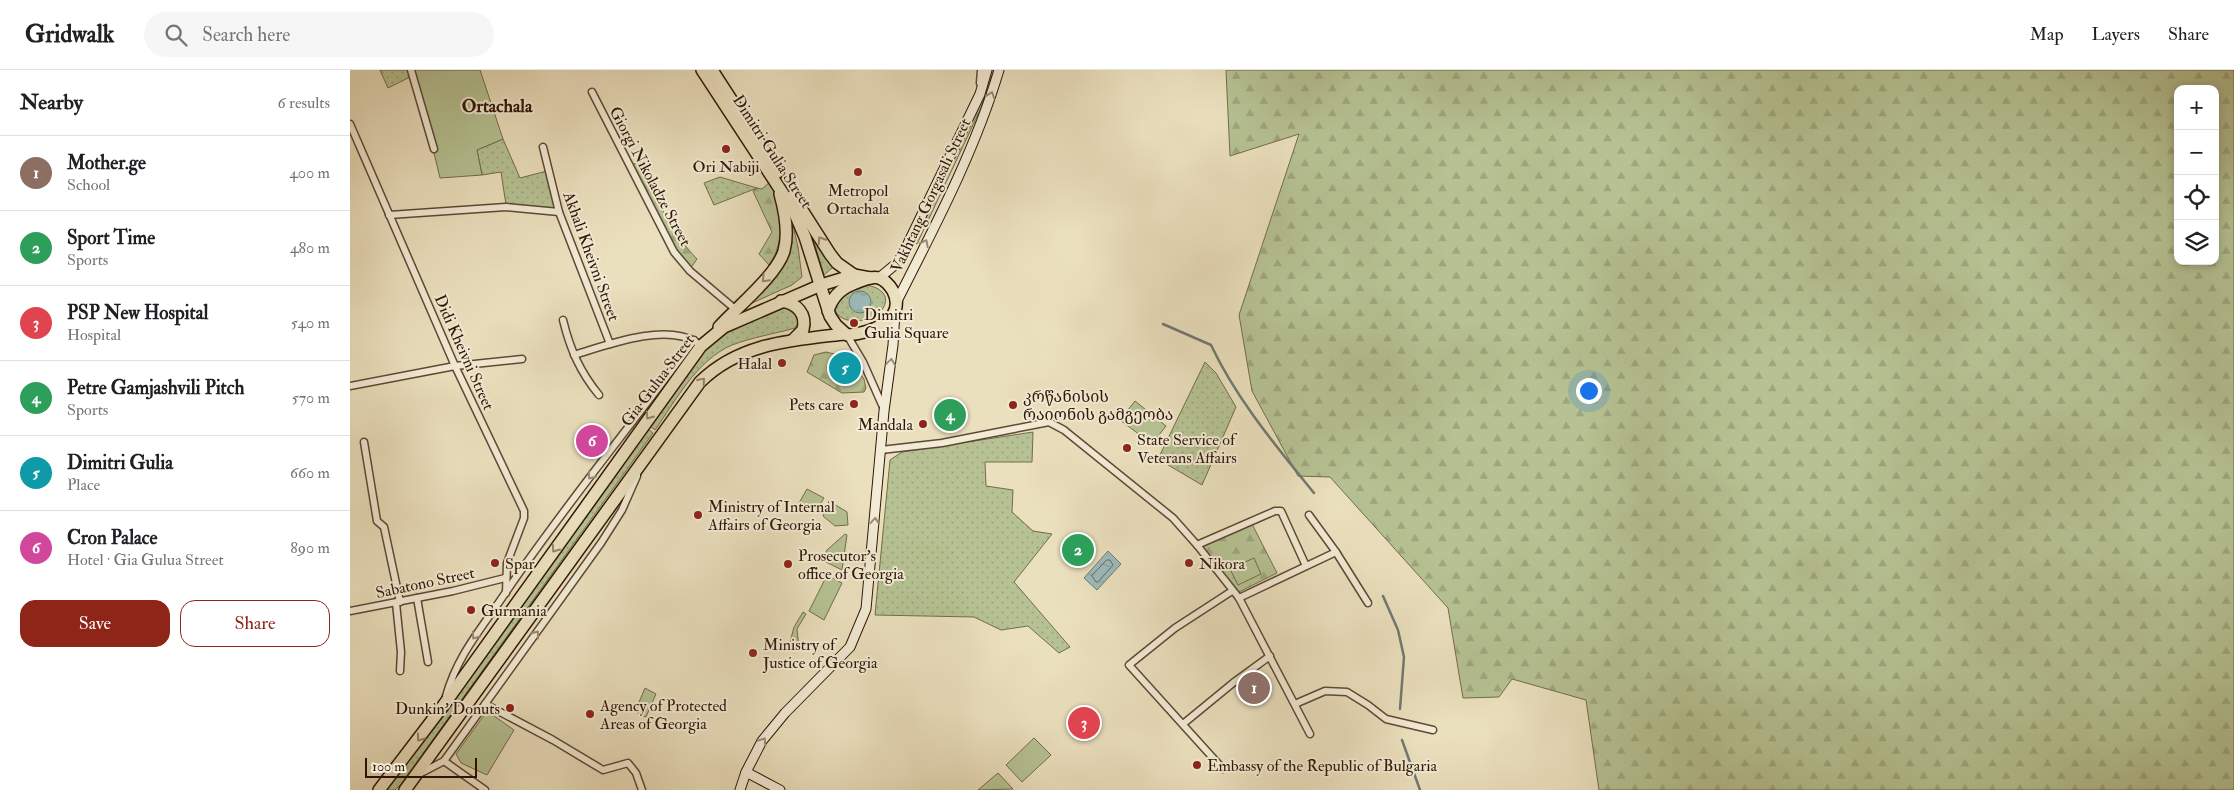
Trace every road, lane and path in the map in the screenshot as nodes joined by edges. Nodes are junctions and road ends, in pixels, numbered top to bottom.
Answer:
1 (411, 70) edge
2 (702, 70) edge
3 (712, 70) edge
4 (981, 70) edge
5 (987, 70) edge
6 (999, 70) edge
7 (592, 92) dead end
8 (980, 94) junction
9 (350, 124) edge
10 (544, 147) dead end
11 (434, 149) dead end
12 (778, 185) junction
13 (559, 212) junction
14 (389, 215) junction
15 (854, 275) junction
16 (874, 278) junction
17 (821, 285) junction
18 (781, 301) junction
19 (896, 307) junction
20 (735, 309) junction
21 (828, 310) junction
22 (563, 320) dead end
23 (845, 334) junction
24 (711, 336) junction
25 (793, 340) junction
26 (698, 343) junction
27 (610, 344) junction
28 (574, 355) junction
29 (522, 359) dead end
30 (455, 366) junction
31 (350, 386) edge
32 (599, 395) dead end
33 (884, 411) junction
34 (364, 442) dead end
35 (881, 450) junction
36 (642, 463) junction
37 (1309, 515) dead end
38 (1197, 546) junction
39 (1336, 552) junction
40 (1306, 566) junction
41 (505, 578) junction
42 (1232, 591) junction
43 (506, 593) junction
44 (417, 598) junction
45 (1239, 598) junction
46 (398, 602) junction
47 (1368, 603) dead end
48 (350, 611) edge
49 (1270, 656) junction
50 (428, 662) dead end
51 (400, 671) dead end
52 (485, 704) junction
53 (1295, 704) junction
54 (442, 706) junction
55 (1183, 724) junction
56 (1433, 730) dead end
57 (1310, 734) dead end
58 (444, 761) junction
59 (1224, 769) dead end
60 (746, 772) junction
61 (416, 776) junction
62 (379, 790) edge
63 (405, 790) edge
64 (484, 790) edge
65 (642, 790) edge
66 (736, 790) edge
67 (740, 790) edge
68 (780, 790) edge

1 - 11 street
2 - 12 highway, Dimitri Gulia Street
15 -> 3 highway, Dimitri Gulia Street
4 - 8 street
5 - 8 street, Vakhtang Gorgasali Street
19 -> 6 street, Vakhtang Gorgasali Street
7 - 20 street, Giorgi Nikoladze Street
8 - 16 street, Vakhtang Gorgasali Street
9 - 14 street, Didi Kheivni Street
10 - 13 street, Akhali Kheivni Street
12 - 17 highway, Dimitri Gulia Street
12 -> 20 highway
13 - 14 street
13 - 27 street, Akhali Kheivni Street
14 - 30 street, Didi Kheivni Street
15 - 16 highway, Gia Gulua Street
15 - 17 highway, Gia Gulua Street
16 - 19 highway
16 - 21 highway
17 - 18 highway, Gia Gulua Street
17 - 21 highway, Dimitri Gulia Street
18 - 24 highway, Gia Gulua Street
18 - 25 highway
19 - 23 highway
33 -> 19 street, Vakhtang Gorgasali Street
20 - 24 highway
21 - 23 highway
22 - 28 street
23 - 25 highway
23 - 33 street, Vakhtang Gorgasali Street
24 - 26 highway, Gia Gulua Street
36 -> 25 highway
26 - 27 street, Akhali Kheivni Street
26 -> 43 street, Gia Gulua Street
26 -> 54 highway, Gia Gulua Street
27 - 28 street, Akhali Kheivni Street
28 - 32 street
29 - 30 street
30 - 31 street
30 - 41 street, Didi Kheivni Street
33 - 35 street, Vakhtang Gorgasali Street
34 - 46 street
35 - 38 street
60 -> 35 street, Vakhtang Gorgasali Street
52 -> 36 street
36 - 61 highway
37 - 39 street
38 - 40 street
38 - 42 street
39 - 40 street
39 - 47 street
40 - 45 street
41 - 43 street, Didi Kheivni Street
41 - 44 street, Sabatono Street
42 - 45 street
42 - 55 street
43 -> 54 street, Gia Gulua Street
44 - 46 street, Sabatono Street
44 - 50 street
45 - 49 street
46 - 48 street, Sabatono Street
46 - 51 street
49 - 53 street
49 - 55 street
52 - 58 street
52 - 65 street
53 - 56 street
53 - 57 street
54 -> 62 highway, Gia Gulua Street
55 - 59 street
58 - 61 street
58 - 64 street
60 - 66 street, Vakhtang Gorgasali Street
60 - 67 street, Vakhtang Gorgasali Street
60 - 68 street
61 - 63 highway

